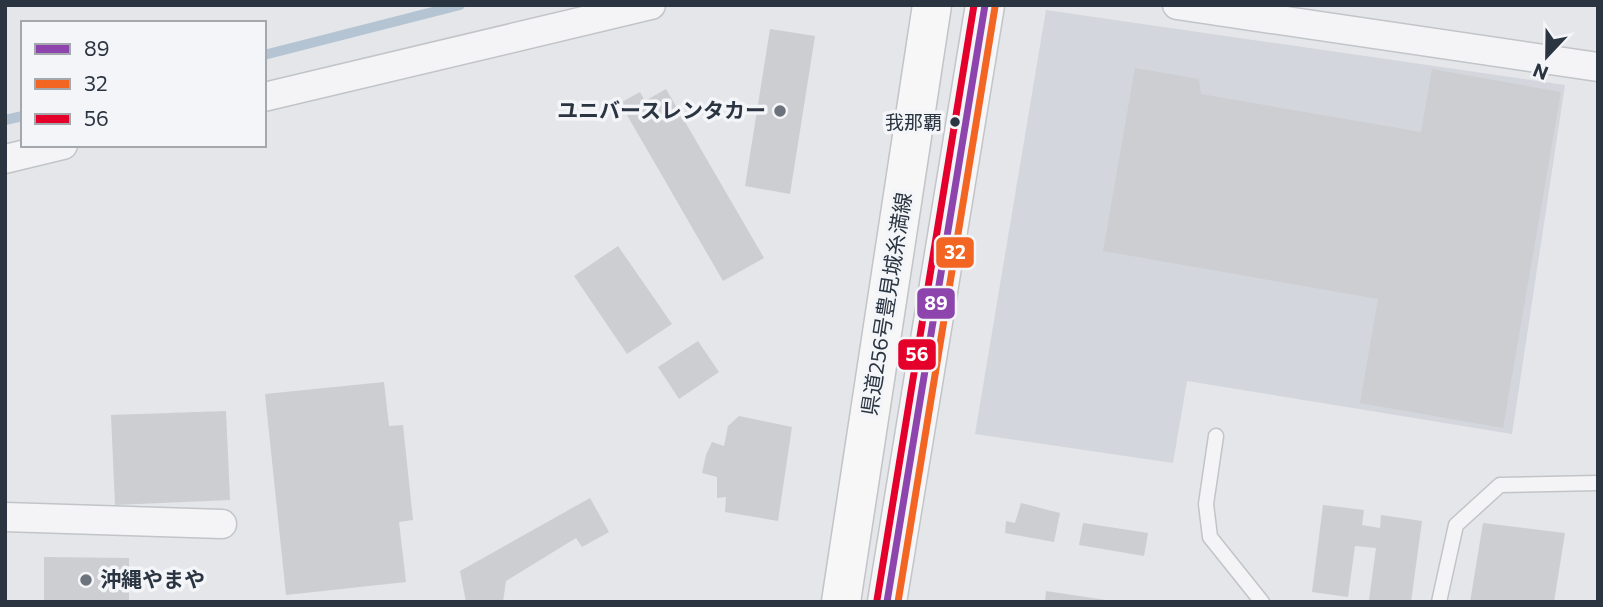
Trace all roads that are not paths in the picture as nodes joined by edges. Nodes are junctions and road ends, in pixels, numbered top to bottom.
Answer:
1 (651, 5) edge
2 (932, 5) edge
3 (985, 5) edge
4 (1177, 5) edge
5 (1598, 66) edge
6 (266, 97) edge
7 (55, 147) edge
8 (5, 159) edge
9 (1216, 436) dead end
10 (1598, 483) edge
11 (5, 517) edge
12 (222, 524) dead end
13 (841, 602) edge
14 (887, 602) edge
15 (1262, 602) edge
16 (1440, 602) edge

1 - 6 street
2 - 13 main road, 県道256号豊見城糸満線
3 - 14 main road
4 - 5 street
7 - 8 street
9 - 15 lane
10 - 16 lane
11 - 12 street

